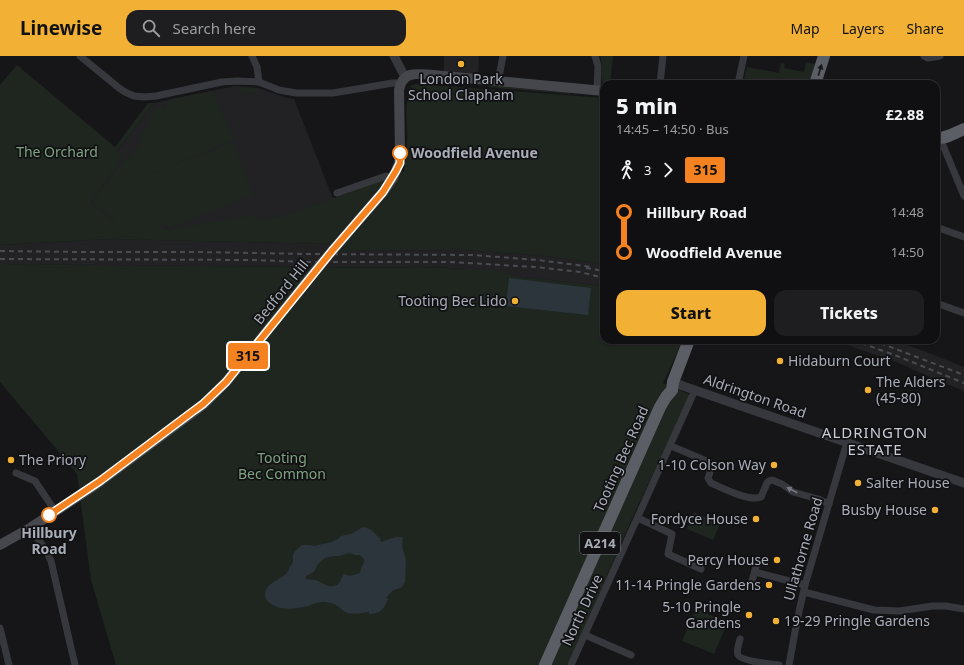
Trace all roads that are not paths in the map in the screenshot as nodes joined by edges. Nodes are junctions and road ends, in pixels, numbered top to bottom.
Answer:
1 (80, 56) edge
2 (252, 56) edge
3 (394, 56) edge
4 (503, 56) edge
5 (595, 56) edge
6 (663, 56) edge
7 (744, 56) edge
8 (824, 56) edge
9 (924, 56) edge
10 (940, 56) edge
11 (403, 80) junction
12 (660, 80) edge
13 (739, 80) edge
14 (816, 80) edge
15 (258, 82) junction
16 (498, 82) junction
17 (600, 91) edge
18 (964, 129) edge
19 (940, 137) edge
20 (940, 142) edge
21 (393, 178) junction
22 (337, 193) dead end
23 (964, 196) edge
24 (940, 228) edge
25 (964, 237) edge
26 (940, 304) edge
27 (964, 313) edge
28 (687, 344) edge
29 (673, 382) junction
30 (695, 390) junction
31 (847, 442) junction
32 (671, 446) junction
33 (16, 473) dead end
34 (964, 483) edge
35 (828, 504) junction
36 (55, 511) junction
37 (638, 518) junction
38 (30, 528) junction
39 (1, 543) edge
40 (758, 559) dead end
41 (702, 569) dead end
42 (755, 572) junction
43 (751, 585) dead end
44 (804, 588) junction
45 (964, 609) edge
46 (0, 628) edge
47 (585, 635) junction
48 (740, 639) dead end
49 (631, 655) dead end
50 (9, 665) edge
51 (75, 665) edge
52 (545, 665) edge
53 (571, 665) edge
54 (779, 665) edge
55 (789, 665) edge

1 - 15 street
2 - 15 street
3 - 11 street
4 - 16 street
5 - 17 street
6 - 12 street
7 - 13 street
14 -> 8 highway
9 - 10 street
11 - 15 street
11 - 16 main road
11 - 21 main road, Bedford Hill
16 - 17 main road
18 - 19 highway
20 - 23 street
21 - 22 street
21 - 36 main road, Bedford Hill, bridge
24 - 25 street
26 - 27 street
28 - 29 highway, Tooting Bec Road / A214
29 - 30 street, Aldrington Road
29 - 52 highway, Tooting Bec Road / A214
30 - 31 street, Aldrington Road
30 - 32 street, North Drive
31 - 34 street, Aldrington Road
31 - 35 street, Ullathorne Road
35 -> 32 street
32 - 37 street, North Drive
33 - 36 street
35 - 44 street, Ullathorne Road
36 - 38 main road, Bedford Hill
37 - 41 street
37 - 47 street, North Drive
38 - 39 main road, Bedford Hill
38 - 51 street
40 - 42 street
42 - 43 street
42 - 44 street
44 - 45 street
44 - 55 street, Ullathorne Road
46 - 50 street
47 - 49 street
47 - 53 street, North Drive
48 - 54 street

